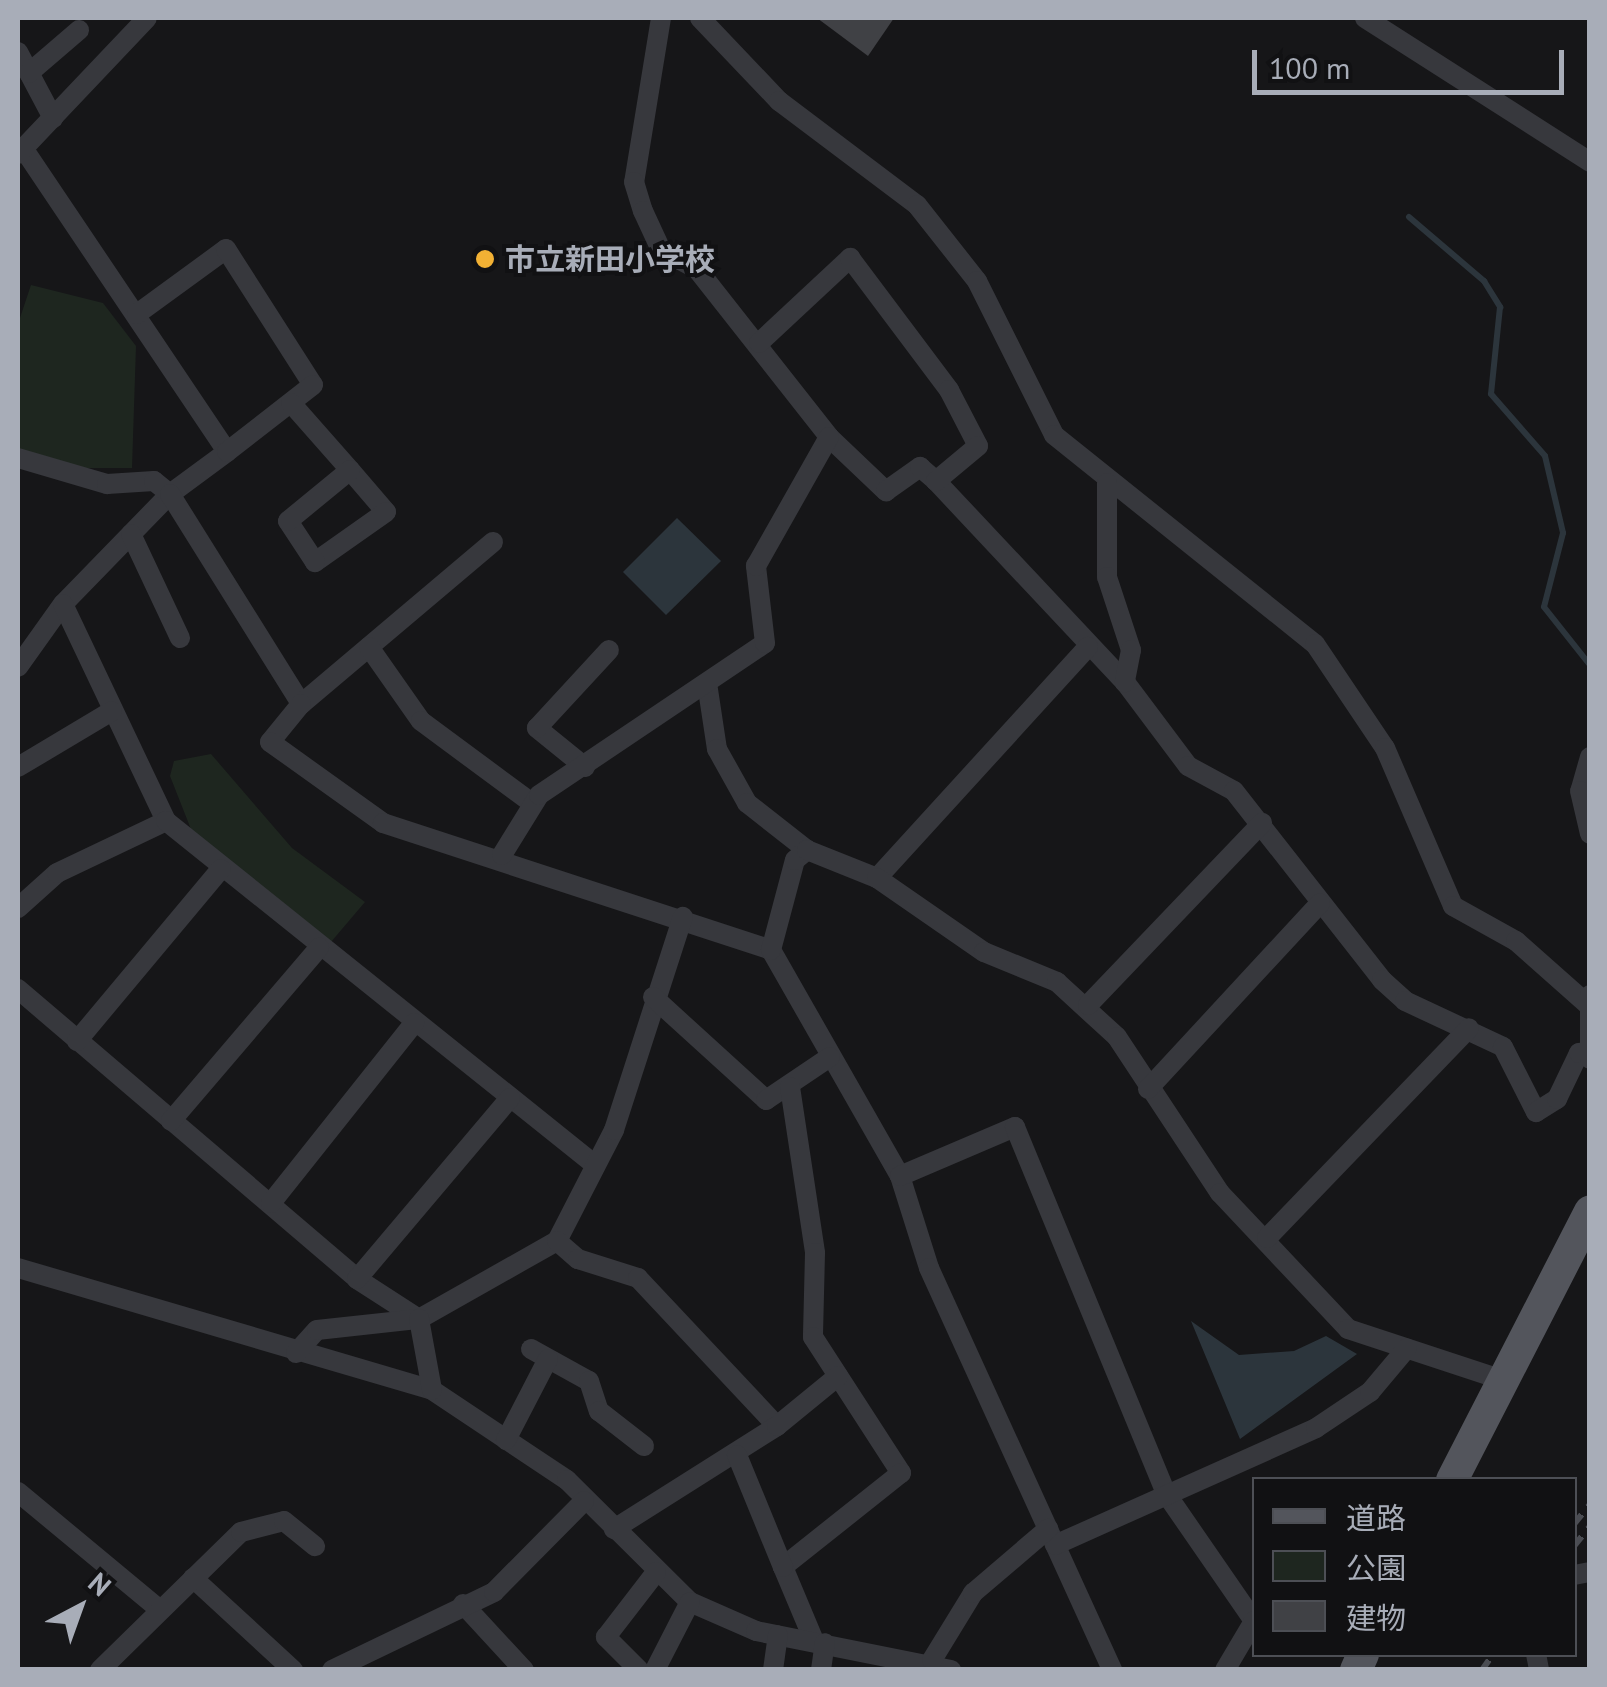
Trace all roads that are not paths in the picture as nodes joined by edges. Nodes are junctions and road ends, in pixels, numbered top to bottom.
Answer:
1 (147, 18) edge
2 (661, 18) edge
3 (700, 18) edge
4 (1365, 18) edge
5 (1400, 18) edge
6 (78, 30) dead end
7 (1383, 34) junction
8 (18, 52) edge
9 (29, 74) junction
10 (53, 118) junction
11 (20, 151) edge
12 (1590, 162) edge
13 (137, 314) junction
14 (759, 343) junction
15 (291, 402) junction
16 (829, 437) junction
17 (226, 452) junction
18 (18, 458) edge
19 (350, 470) junction
20 (936, 481) junction
21 (1108, 483) junction
22 (170, 494) junction
23 (131, 534) junction
24 (494, 542) dead end
25 (63, 604) junction
26 (180, 638) dead end
27 (369, 647) junction
28 (1088, 648) junction
29 (609, 650) dead end
30 (20, 658) edge
31 (707, 682) junction
32 (1124, 682) junction
33 (301, 704) junction
34 (112, 711) junction
35 (1590, 757) edge
36 (18, 767) edge
37 (585, 767) junction
38 (532, 802) junction
39 (166, 822) junction
40 (1262, 823) junction
41 (1590, 834) edge
42 (807, 850) junction
43 (502, 855) junction
44 (221, 869) junction
45 (876, 878) junction
46 (1320, 903) junction
47 (18, 908) edge
48 (683, 917) junction
49 (319, 948) junction
50 (771, 950) junction
51 (18, 989) edge
52 (653, 997) junction
53 (1588, 1000) edge
54 (1088, 1005) junction
55 (414, 1023) junction
56 (1469, 1028) junction
57 (78, 1040) junction
58 (1588, 1052) edge
59 (830, 1057) junction
60 (1590, 1060) edge
61 (790, 1087) junction
62 (1148, 1089) junction
63 (510, 1098) junction
64 (170, 1120) junction
65 (595, 1165) junction
66 (900, 1176) junction
67 (270, 1204) junction
68 (1590, 1211) edge
69 (1266, 1238) junction
70 (557, 1241) junction
71 (18, 1268) edge
72 (357, 1279) junction
73 (419, 1319) junction
74 (1407, 1348) junction
75 (296, 1352) junction
76 (838, 1376) junction
77 (1503, 1380) junction
78 (432, 1390) junction
79 (777, 1426) junction
80 (506, 1440) junction
81 (644, 1446) dead end
82 (737, 1456) junction
83 (1454, 1477) edge
84 (18, 1492) edge
85 (1167, 1496) junction
86 (584, 1501) junction
87 (614, 1528) junction
88 (1052, 1537) junction
89 (315, 1546) dead end
90 (783, 1567) junction
91 (656, 1572) junction
92 (193, 1578) junction
93 (690, 1602) junction
94 (463, 1604) junction
95 (160, 1610) junction
96 (1252, 1618) edge
97 (1252, 1624) edge
98 (778, 1635) junction
99 (820, 1643) junction
100 (942, 1665) edge
101 (100, 1670) edge
102 (293, 1670) edge
103 (332, 1670) edge
104 (524, 1670) edge
105 (639, 1670) edge
106 (655, 1670) edge
107 (773, 1670) edge
108 (821, 1670) edge
109 (1112, 1670) edge
110 (1225, 1670) edge

1 - 10 street
2 - 14 street
3 - 21 street
4 - 7 street
5 - 7 street
6 - 9 street
7 - 12 street
8 - 9 street
9 - 10 street
10 - 11 street
11 - 13 street
13 - 15 street
13 - 17 street
14 - 16 street
14 - 20 street
15 - 17 street
15 - 19 street
16 - 20 street
16 - 31 street
17 - 22 street
18 - 22 street
19 - 19 street
20 - 28 street
21 - 32 street
21 - 53 street
22 - 23 street
22 - 33 street
23 - 25 street
23 - 26 street
24 - 27 street
25 - 30 street
25 - 34 street
27 - 33 street
27 - 38 street
28 - 32 street
28 - 45 street
29 - 37 street
31 - 37 street
31 - 42 street
32 - 40 street
33 - 43 street
34 - 36 street
34 - 39 street
35 - 41 street
37 - 38 street
38 - 43 street
39 - 44 street
39 - 47 street
40 - 46 street
40 - 54 street
42 - 45 street
42 - 50 street
43 - 48 street
44 - 49 street
44 - 57 street
45 - 54 street
46 - 56 street
46 - 62 street
48 - 50 street
48 - 52 street
49 - 55 street
49 - 64 street
50 - 59 street
51 - 57 street
52 - 61 street
52 - 65 street
53 - 58 street
54 - 62 street
55 - 63 street
55 - 67 street
56 - 58 street
56 - 69 street
57 - 64 street
58 - 60 street
59 - 61 street
59 - 66 street
61 - 76 street
62 - 69 street
63 - 65 street
63 - 72 street
64 - 67 street
65 - 70 street
66 - 85 street
66 - 88 street
67 - 72 street
68 - 77 main road
69 - 74 street
70 - 73 street
70 - 79 street
71 - 75 street
72 - 73 street
73 - 75 street
73 - 78 street
74 - 77 street
74 - 85 street
75 - 78 street
76 - 79 street
76 - 90 street
77 - 83 main road
78 - 80 street
79 - 82 street
80 - 81 street
80 - 86 street
82 - 87 street
82 - 90 street
84 - 95 street
85 - 88 street
85 - 96 street
86 - 87 street
86 - 94 street
87 - 91 street
88 - 100 street
88 - 109 street
89 - 92 street
90 - 99 street
91 - 93 street
91 - 105 street
92 - 95 street
92 - 102 street
93 - 98 street
93 - 106 street
94 - 103 street
94 - 104 street
95 - 101 street
97 - 110 street
98 - 99 street
98 - 107 street
99 - 100 street
99 - 108 street

